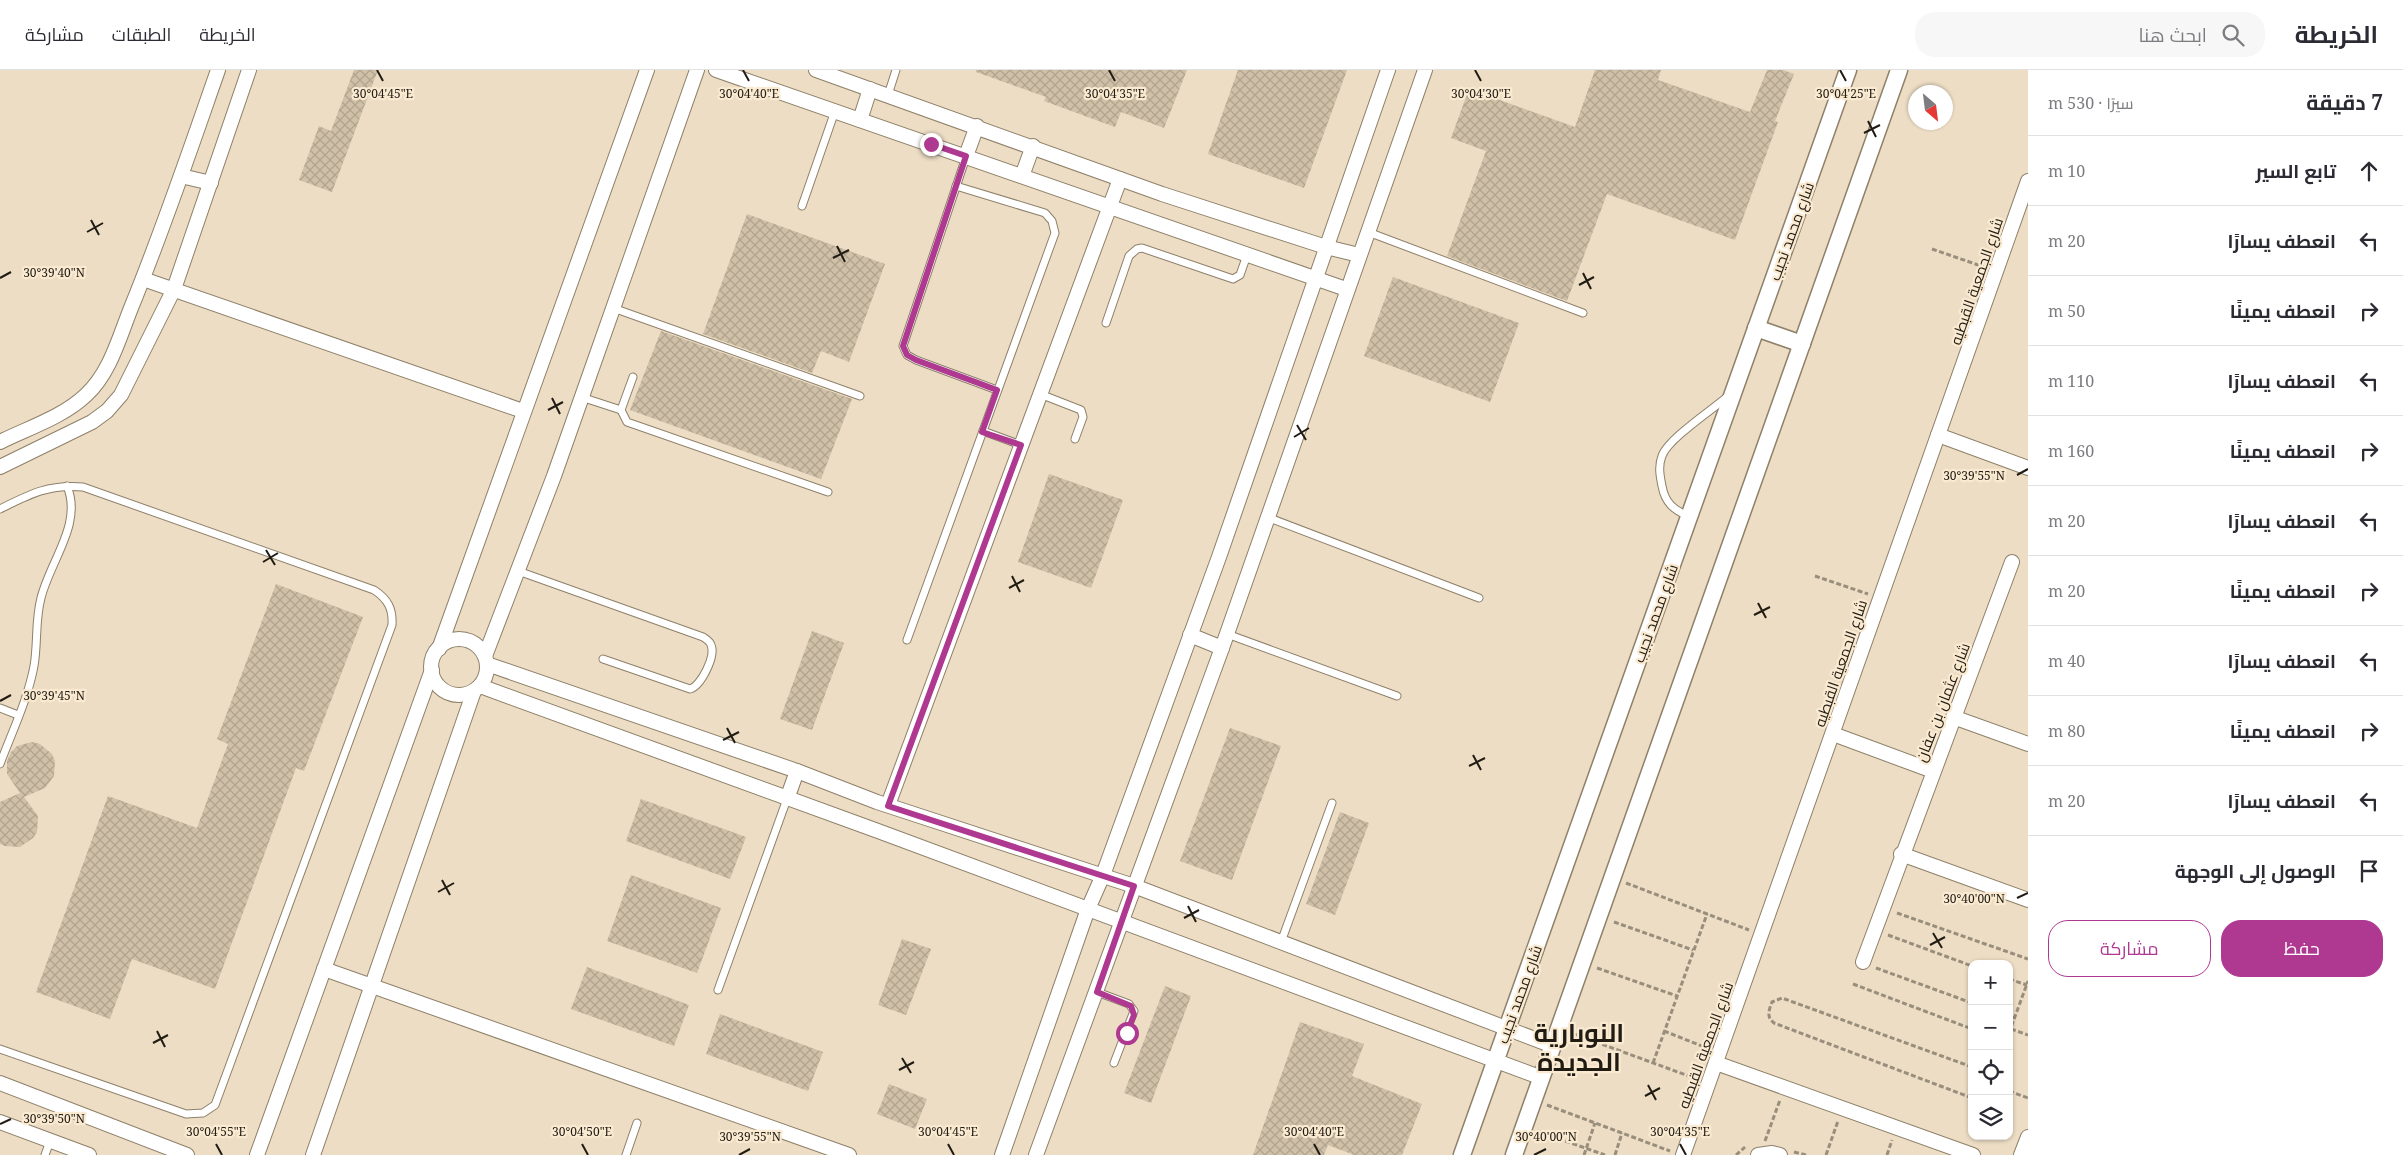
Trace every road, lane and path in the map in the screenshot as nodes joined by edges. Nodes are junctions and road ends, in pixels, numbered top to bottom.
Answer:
1 (218, 70) edge
2 (249, 70) edge
3 (647, 70) edge
4 (697, 70) edge
5 (716, 70) edge
6 (816, 70) edge
7 (896, 70) edge
8 (1388, 70) edge
9 (1425, 70) edge
10 (1848, 70) edge
11 (1899, 70) edge
12 (870, 89) junction
13 (888, 95) junction
14 (835, 111) junction
15 (860, 120) junction
16 (977, 126) junction
17 (1034, 146) junction
18 (966, 156) junction
19 (181, 176) junction
20 (1022, 176) junction
21 (1120, 178) junction
22 (2028, 182) edge
23 (211, 183) junction
24 (956, 186) junction
25 (802, 206) dead end
26 (1110, 207) junction
27 (1367, 232) junction
28 (1326, 247) junction
29 (1932, 249) dead end
30 (1359, 254) junction
31 (1247, 255) junction
32 (1996, 271) junction
33 (1315, 278) junction
34 (143, 279) junction
35 (174, 288) junction
36 (1346, 289) junction
37 (613, 308) junction
38 (1583, 312) dead end
39 (1106, 323) dead end
40 (1756, 328) junction
41 (1802, 344) junction
42 (633, 377) dead end
43 (997, 390) junction
44 (1733, 392) junction
45 (1040, 394) junction
46 (860, 396) dead end
47 (582, 397) junction
48 (621, 410) junction
49 (523, 411) junction
50 (982, 432) junction
51 (1938, 435) junction
52 (1075, 439) dead end
53 (0, 442) edge
54 (1021, 445) junction
55 (0, 467) edge
56 (2028, 468) edge
57 (67, 486) junction
58 (828, 492) dead end
59 (0, 509) edge
60 (1268, 517) junction
61 (1689, 517) junction
62 (2012, 562) dead end
63 (518, 571) junction
64 (1815, 576) dead end
65 (1479, 598) dead end
66 (1881, 598) junction
67 (1227, 634) junction
68 (1190, 635) junction
69 (907, 640) dead end
70 (1222, 648) junction
71 (438, 649) junction
72 (603, 659) dead end
73 (486, 660) junction
74 (432, 670) junction
75 (477, 689) junction
76 (1397, 696) dead end
77 (0, 708) edge
78 (18, 715) junction
79 (1954, 717) junction
80 (1833, 734) junction
81 (2028, 744) edge
82 (0, 764) edge
83 (797, 771) junction
84 (1933, 771) junction
85 (787, 800) junction
86 (1332, 803) dead end
87 (888, 806) junction
88 (1901, 854) junction
89 (1103, 875) junction
90 (1612, 878) junction
91 (1134, 886) junction
92 (2028, 900) edge
93 (1882, 907) junction
94 (1088, 909) junction
95 (1707, 914) junction
96 (1599, 916) junction
97 (1123, 922) junction
98 (1873, 930) junction
99 (1761, 934) junction
100 (1282, 942) junction
101 (1694, 950) junction
102 (2028, 959) edge
103 (1863, 962) joint
104 (1582, 963) junction
105 (1968, 965) edge
106 (324, 969) junction
107 (2013, 980) edge
108 (2027, 983) edge
109 (1853, 984) dead end
110 (373, 986) junction
111 (718, 990) dead end
112 (1097, 992) junction
113 (1677, 996) junction
114 (1968, 1001) edge
115 (2015, 1018) joint
116 (2013, 1023) edge
117 (1968, 1027) edge
118 (1507, 1028) junction
119 (1559, 1028) junction
120 (2013, 1029) edge
121 (1664, 1031) junction
122 (2028, 1035) edge
123 (1553, 1046) junction
124 (0, 1049) edge
125 (1718, 1058) junction
126 (1496, 1061) junction
127 (1114, 1063) dead end
128 (1653, 1063) junction
129 (1968, 1066) edge
130 (1542, 1078) junction
131 (0, 1083) edge
132 (1708, 1084) junction
133 (2013, 1092) edge
134 (1782, 1094) junction
135 (1968, 1096) edge
136 (1771, 1097) dead end
137 (2028, 1098) edge
138 (1534, 1100) junction
139 (1788, 1103) dead end
140 (1840, 1115) junction
141 (1830, 1118) dead end
142 (0, 1122) edge
143 (637, 1123) dead end
144 (1595, 1123) junction
145 (1847, 1125) dead end
146 (1524, 1127) junction
147 (1622, 1133) junction
148 (2028, 1137) edge
149 (1883, 1138) dead end
150 (50, 1140) junction
151 (1892, 1141) dead end
152 (1586, 1148) junction
153 (1677, 1153) edge
154 (1759, 1154) edge
155 (45, 1155) edge
156 (89, 1155) edge
157 (188, 1155) edge
158 (257, 1155) edge
159 (312, 1155) edge
160 (626, 1155) edge
161 (849, 1155) edge
162 (1002, 1155) edge
163 (1036, 1155) edge
164 (1462, 1155) edge
165 (1514, 1155) edge
166 (1584, 1155) edge
167 (1605, 1155) edge
168 (1614, 1155) edge
169 (1780, 1155) edge
170 (1826, 1155) edge
171 (1972, 1155) edge
172 (2021, 1155) edge

1 - 19 street
2 - 23 street
3 - 49 street
4 - 37 street
5 - 14 street
6 - 12 street
7 - 13 lane
8 - 28 street
9 - 27 street
10 - 40 street, شارع محمد نجيب
11 - 41 street
12 - 13 street
12 - 15 street
13 - 16 street
14 - 15 street
14 - 25 lane
15 - 18 street
16 - 17 street
16 - 18 street
17 - 20 street
17 - 21 street
18 - 20 street
18 - 24 lane
19 - 23 street
19 - 34 street
20 - 26 street
21 - 26 street
21 - 28 street
22 - 32 street, شارع الجمعية القبطيه
23 - 35 street
24 - 43 lane
24 - 43 lane
26 - 31 street
26 - 45 street
27 - 30 street
27 - 38 lane
28 - 30 street
28 - 33 street
29 - 32 path
30 - 36 street
31 - 33 street
31 - 39 lane
32 - 51 street, شارع الجمعية القبطيه
33 - 36 street
33 - 68 street
34 - 35 street
34 - 53 street
35 - 49 street
35 - 55 street
36 - 60 street
37 - 46 lane
37 - 47 street
40 - 41 street
40 - 44 street, شارع محمد نجيب
41 - 90 street
42 - 48 lane
43 - 50 lane
44 - 61 street, شارع محمد نجيب
44 - 61 lane
45 - 52 lane
45 - 54 street
47 - 48 lane
47 - 63 street
48 - 58 lane
49 - 71 street
50 - 54 lane
50 - 69 lane
51 - 56 street
51 - 66 street, شارع الجمعية القبطيه
54 - 87 street
57 - 59 lane
57 - 78 lane
57 - 124 lane
60 - 65 lane
60 - 67 street
61 - 118 street, شارع محمد نجيب
62 - 79 street, شارع عثمان بن عفان
63 - 72 lane
63 - 73 street
64 - 66 path
66 - 80 street, شارع الجمعية القبطيه
67 - 70 street
67 - 76 lane
68 - 70 street
68 - 89 street
70 - 91 street
71 - 73 street
71 - 74 street
73 - 75 street
73 - 83 street
74 - 75 street
74 - 106 street
75 - 85 street
75 - 110 street
77 - 78 lane
78 - 82 lane
79 - 81 street
79 - 84 street, شارع عثمان بن عفان
80 - 84 street
80 - 99 street, شارع الجمعية القبطيه
83 - 85 street
83 - 87 street
84 - 88 street, شارع عثمان بن عفان
85 - 94 street
85 - 111 lane
86 - 100 lane
87 - 89 street
88 - 92 street
88 - 93 street, شارع عثمان بن عفان
89 - 91 street
89 - 94 street
90 - 95 path
90 - 96 street
91 - 97 street
91 - 100 street
93 - 98 street, شارع عثمان بن عفان
93 - 102 path
94 - 97 street
94 - 162 street
95 - 99 path
95 - 101 path
96 - 101 path
96 - 104 street
97 - 112 street
97 - 126 street
98 - 103 street, شارع عثمان بن عفان
98 - 105 path
99 - 125 street, شارع الجمعية القبطيه
100 - 118 street
101 - 113 path
103 - 114 path
104 - 113 path
104 - 119 street
106 - 110 street
106 - 158 street
107 - 108 path
108 - 115 path
109 - 117 path
110 - 159 street
110 - 161 street
112 - 127 lane
112 - 163 street
113 - 121 path
115 - 116 path
118 - 123 street
118 - 126 street, شارع محمد نجيب
119 - 123 street
119 - 128 path
120 - 122 path
121 - 125 path
121 - 128 path
123 - 130 street
125 - 132 street, شارع الجمعية القبطيه
125 - 134 street
126 - 130 street
126 - 164 street, شارع محمد نجيب
128 - 132 path
129 - 135 path
130 - 138 street
131 - 157 street
132 - 153 street, شارع الجمعية القبطيه
133 - 137 path
134 - 136 path
134 - 139 path
134 - 140 street
134 - 154 path
138 - 144 path
138 - 146 street
140 - 141 path
140 - 145 path
140 - 170 path
140 - 171 street
142 - 150 street
143 - 160 lane
144 - 147 path
144 - 152 path
146 - 152 path
146 - 165 street
147 - 153 path
147 - 168 path
148 - 172 street
149 - 151 path
150 - 155 lane
150 - 156 street
152 - 166 path
152 - 167 path
154 - 169 street

